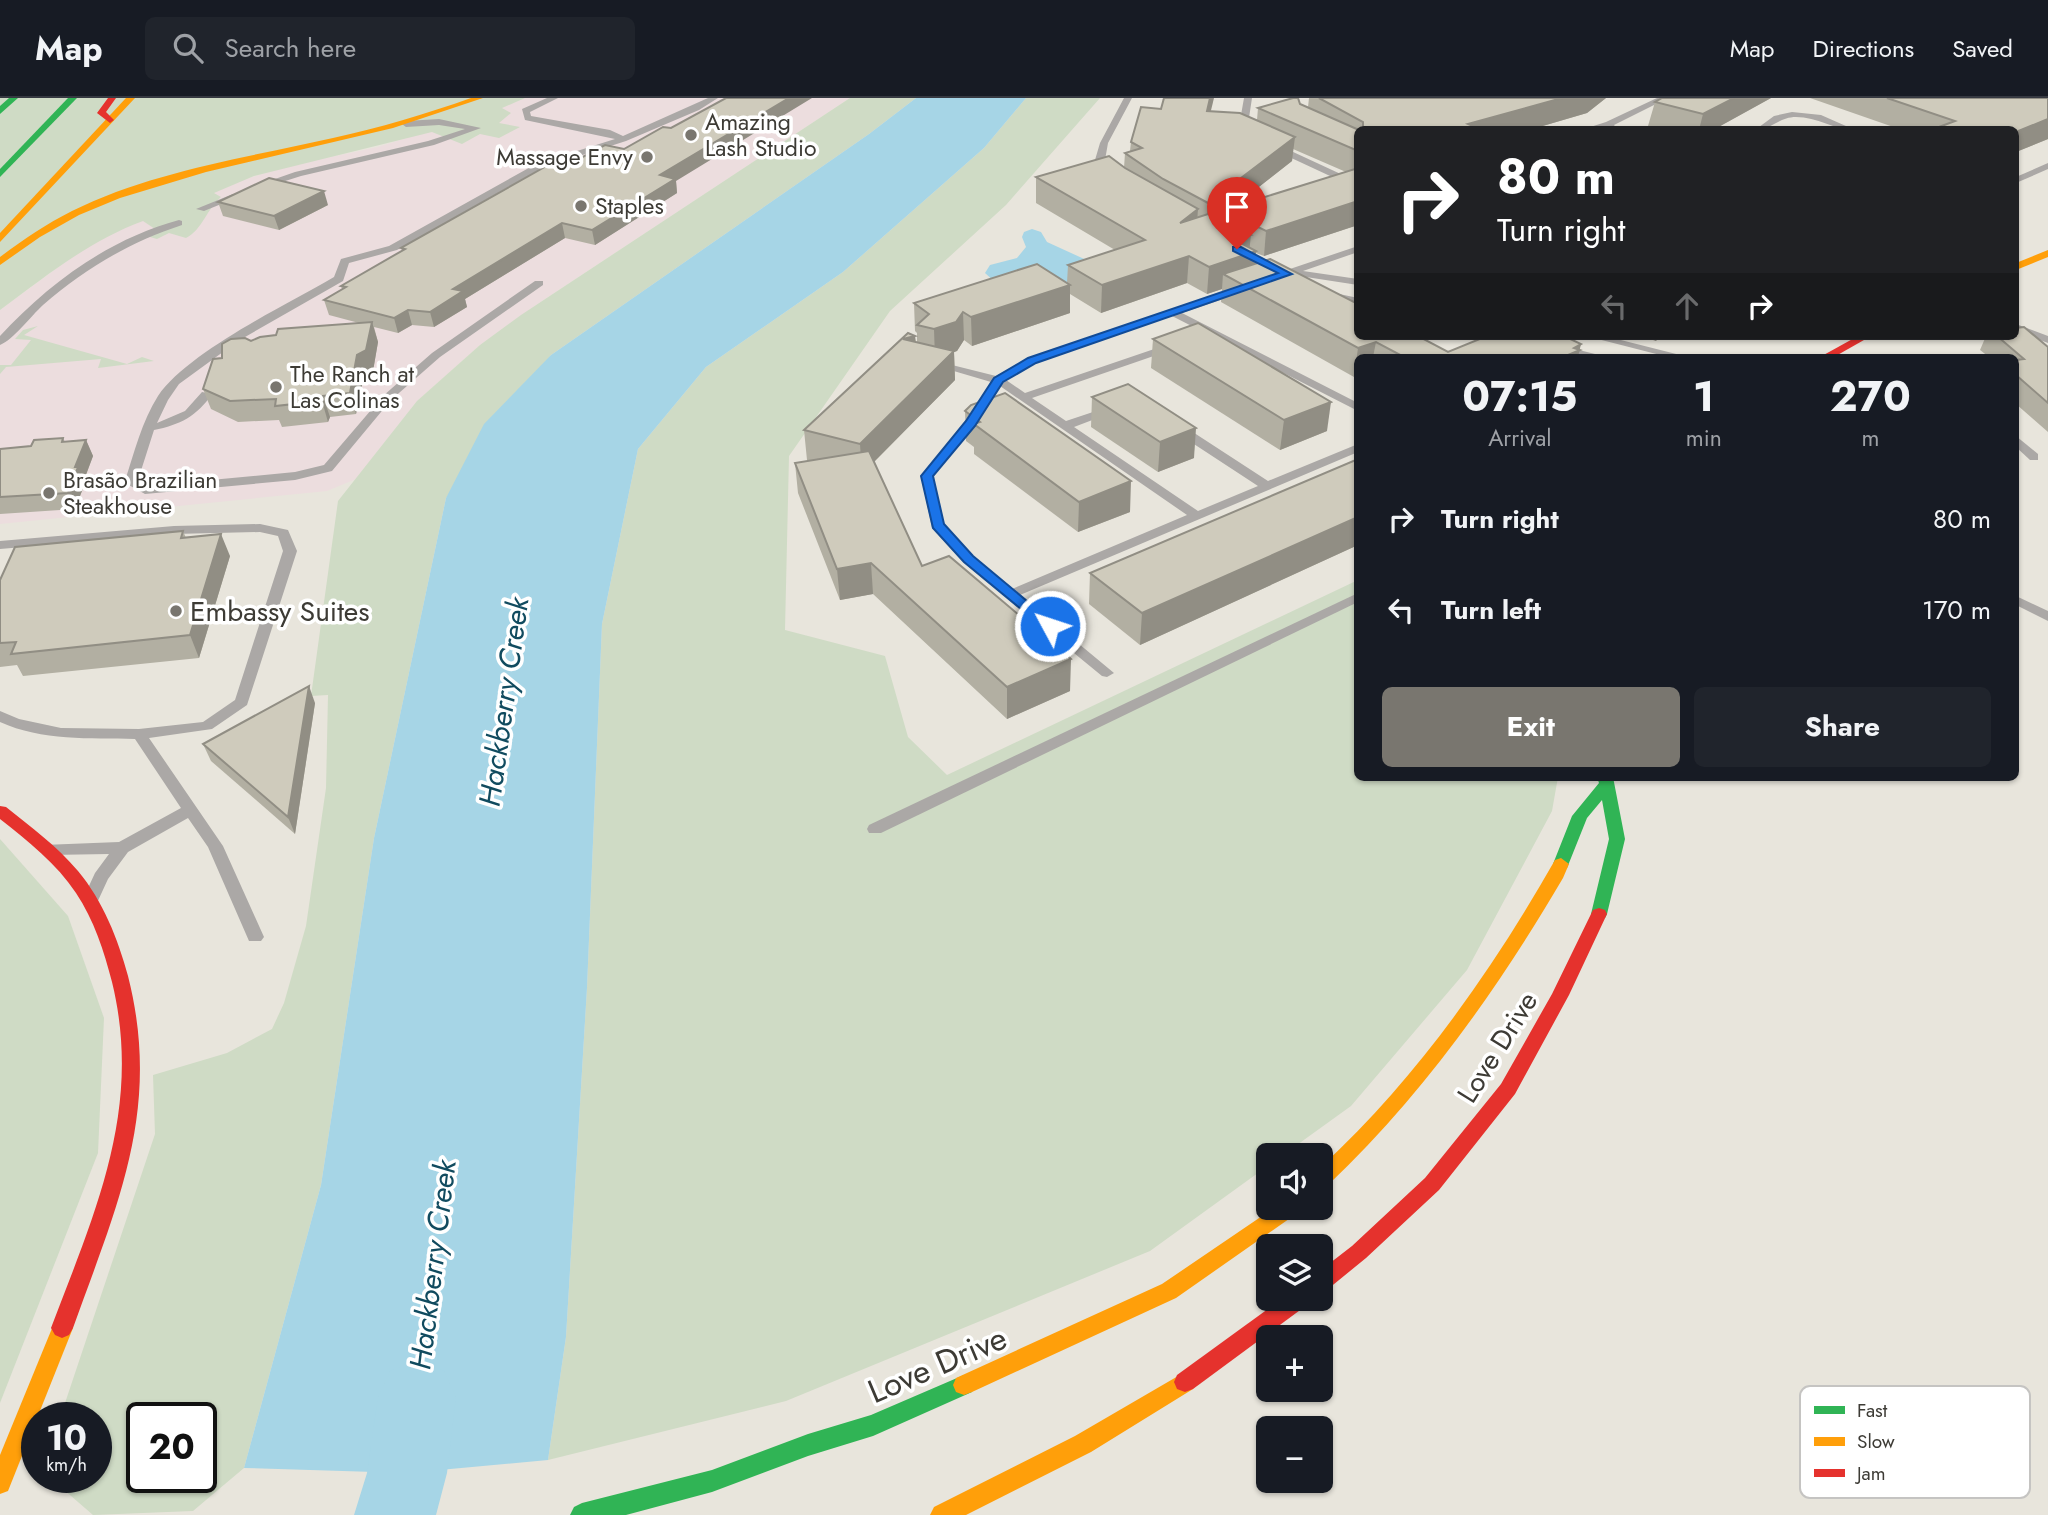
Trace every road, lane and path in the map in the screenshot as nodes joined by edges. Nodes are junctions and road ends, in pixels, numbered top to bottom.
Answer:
1 (14, 98) edge
2 (73, 98) edge
3 (112, 98) edge
4 (131, 98) edge
5 (480, 98) edge
6 (554, 98) edge
7 (714, 98) edge
8 (1128, 98) edge
9 (1248, 98) edge
10 (1664, 98) edge
11 (462, 105) junction
12 (0, 111) edge
13 (110, 120) junction
14 (401, 124) junction
15 (1614, 126) edge
16 (1765, 126) edge
17 (1840, 126) edge
18 (477, 128) junction
19 (1253, 137) edge
20 (623, 139) junction
21 (1265, 143) edge
22 (2048, 166) edge
23 (0, 174) edge
24 (2019, 179) edge
25 (1118, 181) edge
26 (1354, 184) edge
27 (201, 209) dead end
28 (179, 223) dead end
29 (0, 239) edge
30 (1224, 243) edge
31 (1354, 250) edge
32 (2048, 253) edge
33 (0, 262) edge
34 (2019, 266) edge
35 (1287, 274) junction
36 (1354, 281) edge
37 (1262, 282) edge
38 (539, 283) dead end
39 (1250, 287) edge
40 (1354, 301) edge
41 (1174, 313) junction
42 (2019, 328) edge
43 (1212, 333) junction
44 (1200, 337) edge
45 (1608, 340) edge
46 (1860, 340) edge
47 (2048, 340) edge
48 (0, 342) edge
49 (1187, 342) edge
50 (1544, 344) edge
51 (1583, 354) edge
52 (1669, 354) edge
53 (1838, 354) edge
54 (926, 361) edge
55 (186, 372) junction
56 (208, 377) edge
57 (998, 380) junction
58 (205, 394) edge
59 (1354, 396) edge
60 (1024, 397) junction
61 (1342, 401) junction
62 (1124, 405) edge
63 (1354, 406) edge
64 (1168, 422) edge
65 (1065, 426) junction
66 (149, 428) junction
67 (2019, 443) edge
68 (1354, 450) edge
69 (2034, 457) dead end
70 (1267, 486) junction
71 (1197, 516) junction
72 (0, 545) edge
73 (1011, 594) junction
74 (1354, 599) edge
75 (2019, 602) edge
76 (2048, 617) edge
77 (1107, 673) dead end
78 (0, 716) edge
79 (139, 734) junction
80 (1605, 782) edge
81 (190, 810) junction
82 (0, 811) edge
83 (875, 829) dead end
84 (122, 848) junction
85 (45, 849) junction
86 (90, 901) junction
87 (255, 937) dead end
88 (1333, 1169) edge
89 (1272, 1220) edge
90 (1333, 1273) edge
91 (1284, 1311) edge
92 (0, 1483) edge
93 (582, 1515) edge
94 (942, 1515) edge

1 - 12 main road
2 - 23 main road
3 - 13 main road
4 - 13 main road
5 - 11 main road
6 - 20 lane
7 - 20 lane
8 - 25 lane
9 - 19 lane
10 - 15 lane
11 - 14 main road
11 - 18 lane
13 - 29 main road
14 - 18 lane
14 - 33 main road
16 - 17 lane
18 - 27 lane
20 - 55 lane
21 - 26 lane
22 - 24 lane
28 - 48 lane
30 - 35 lane
31 - 35 lane
32 - 34 main road
35 - 36 lane
35 - 37 lane
35 - 40 lane
38 - 66 lane
39 - 41 lane
41 - 43 lane
41 - 57 lane
42 - 47 lane
43 - 44 lane
43 - 61 lane
45 - 52 lane
46 - 53 main road
49 - 60 lane
50 - 51 lane
54 - 57 lane
55 - 56 lane
55 - 66 lane
57 - 60 lane
57 - 73 lane
58 - 66 lane
59 - 61 lane
60 - 65 lane
61 - 63 lane
62 - 65 lane
64 - 70 lane
65 - 71 lane
67 - 69 lane
68 - 70 lane
70 - 71 lane
71 - 73 lane
72 - 79 lane
73 - 77 lane
74 - 83 lane
75 - 76 lane
78 - 79 lane
79 - 81 lane
80 - 88 main road, Love Drive
80 - 90 main road, Love Drive
81 - 84 lane
81 - 87 lane
82 - 85 main road
84 - 85 lane
84 - 86 lane
85 - 86 main road
86 - 92 main road
89 - 93 main road, Love Drive
91 - 94 main road

